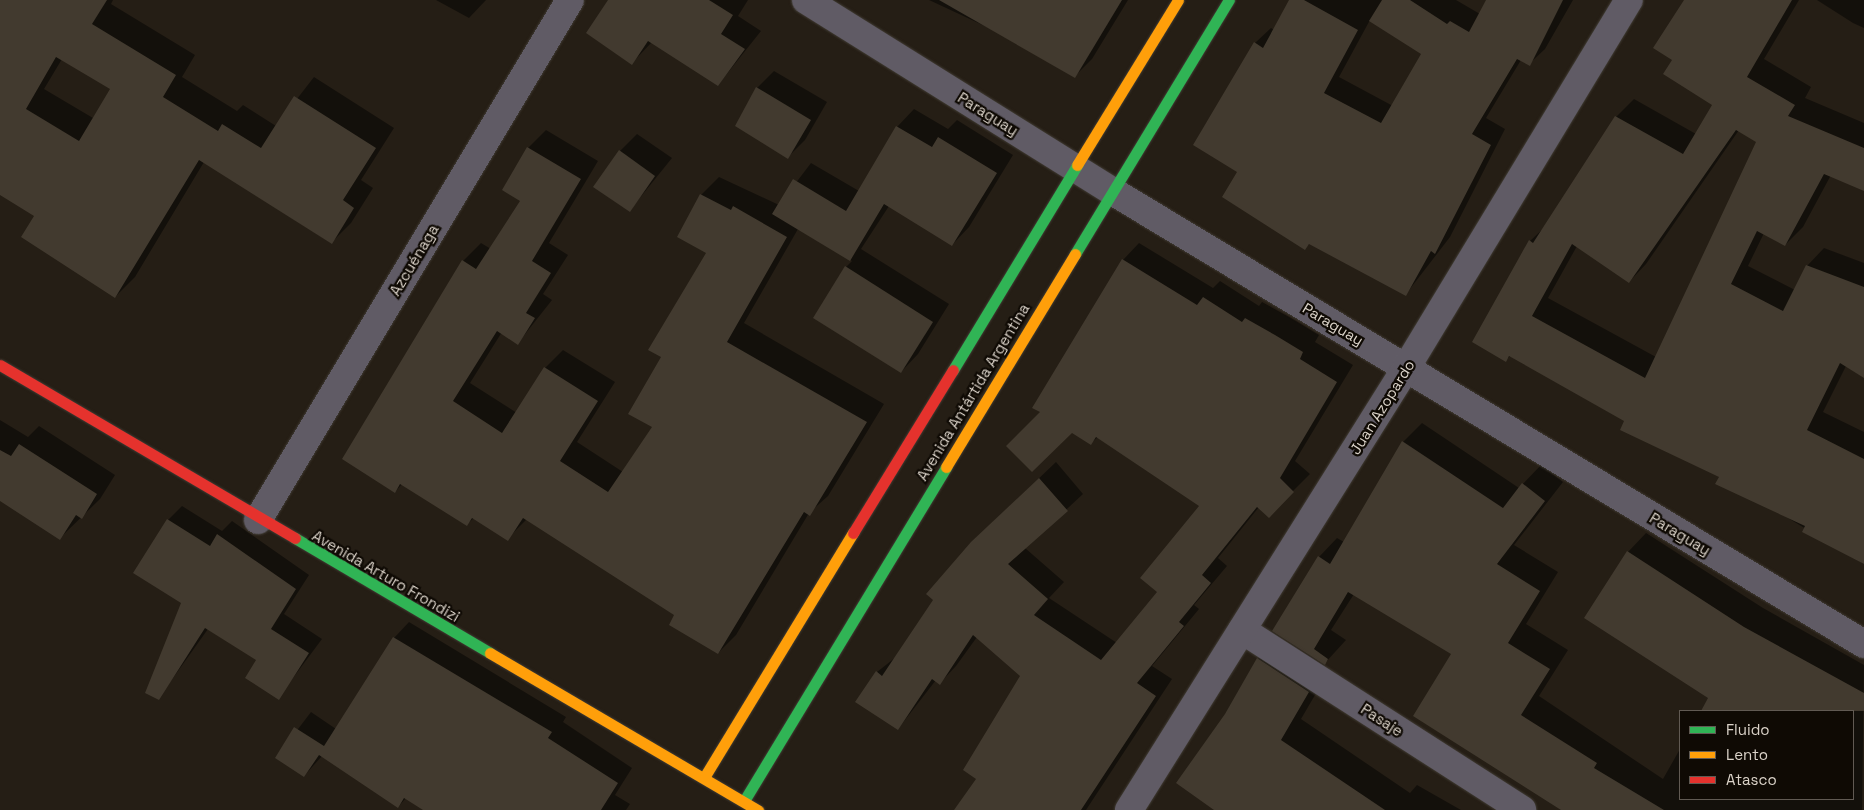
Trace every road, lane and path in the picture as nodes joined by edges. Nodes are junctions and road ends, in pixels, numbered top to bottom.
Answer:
1 (570, 0) edge
2 (806, 0) edge
3 (1178, 0) edge
4 (1229, 0) edge
5 (1629, 0) edge
6 (1076, 169) junction
7 (1112, 191) junction
8 (0, 365) edge
9 (1406, 368) junction
10 (258, 520) junction
11 (1242, 630) junction
12 (1864, 644) edge
13 (705, 776) junction
14 (744, 801) junction
15 (758, 810) edge
16 (1129, 810) edge
17 (1522, 810) edge

1 - 10 street, Azcuénaga
2 - 6 street, Paraguay
3 - 6 main road, Avenida Antártida Argentina
4 - 7 main road, Avenida Antártida Argentina
5 - 9 street, Juan Azopardo
6 - 7 street, Paraguay
6 - 13 main road, Avenida Antártida Argentina
7 - 9 street, Paraguay
7 - 14 main road, Avenida Antártida Argentina
8 - 10 main road, Avenida Arturo Frondizi
9 - 11 street, Juan Azopardo
9 - 12 street, Paraguay
10 - 13 main road, Avenida Arturo Frondizi
11 - 16 street, Juan Azopardo
11 - 17 street, Pasaje
13 - 14 main road, Avenida Arturo Frondizi
14 - 15 main road, Avenida Arturo Frondizi

